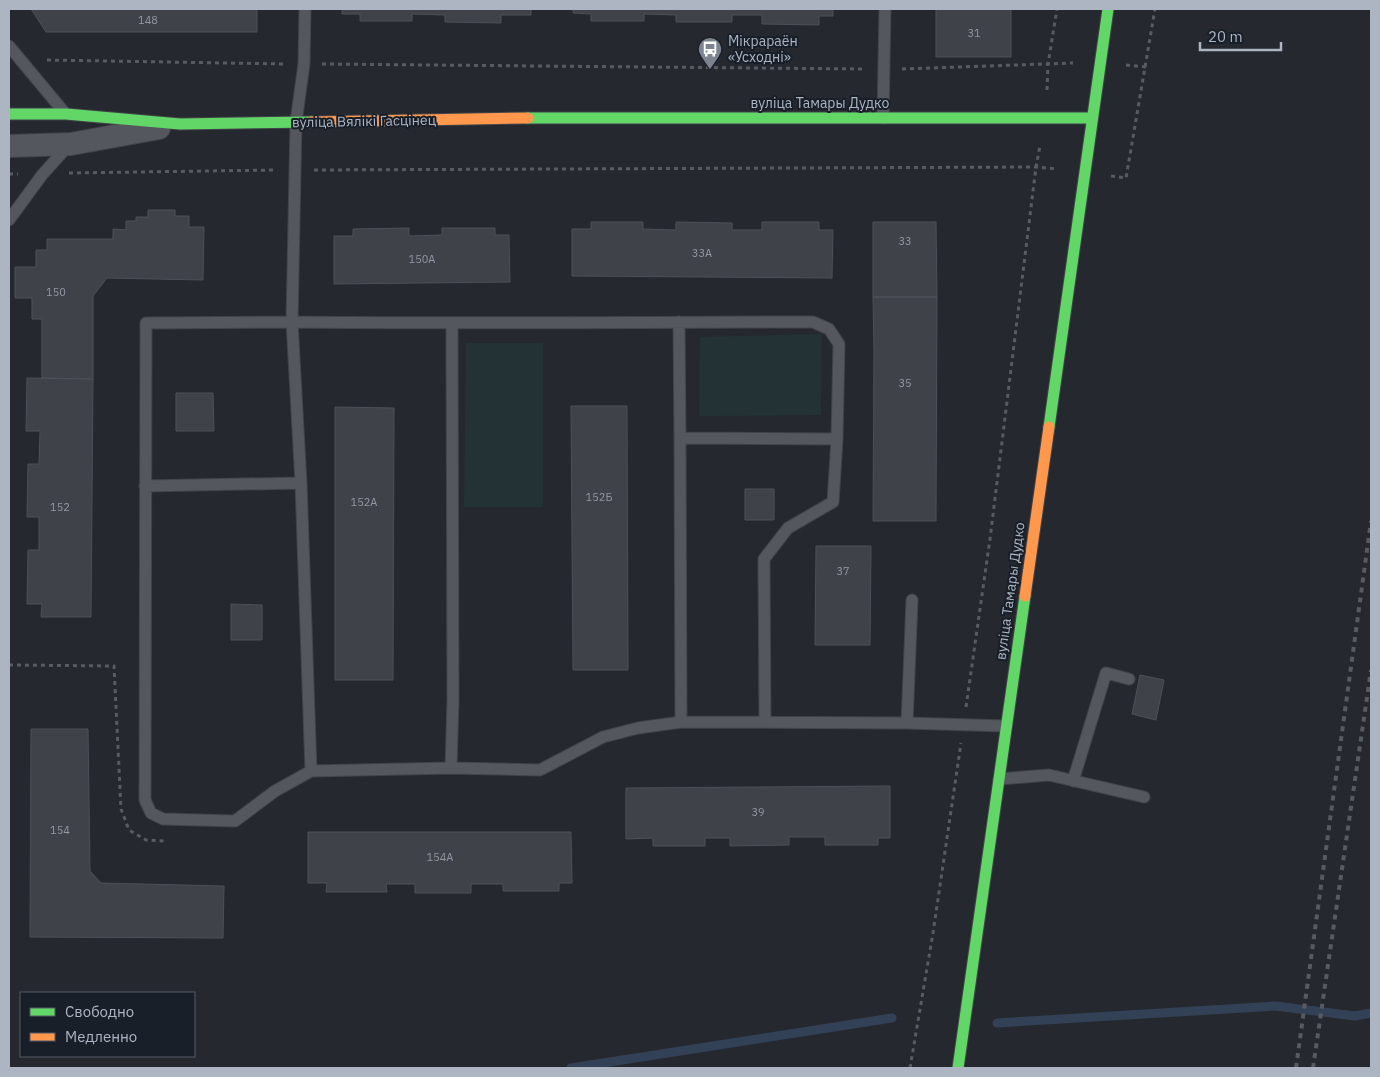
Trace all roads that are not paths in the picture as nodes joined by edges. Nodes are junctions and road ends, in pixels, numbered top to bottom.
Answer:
1 (305, 9) edge
2 (885, 9) edge
3 (1108, 9) edge
4 (9, 46) edge
5 (9, 114) edge
6 (66, 114) junction
7 (548, 118) joint
8 (884, 118) junction
9 (1092, 118) junction
10 (296, 122) junction
11 (180, 124) junction
12 (70, 144) junction
13 (9, 146) edge
14 (9, 220) edge
15 (292, 322) junction
16 (679, 322) junction
17 (452, 324) junction
18 (680, 438) junction
19 (837, 439) junction
20 (302, 483) junction
21 (145, 486) junction
22 (912, 600) dead end
23 (1129, 679) dead end
24 (681, 722) junction
25 (765, 722) junction
26 (907, 723) junction
27 (1006, 726) junction
28 (451, 768) junction
29 (311, 771) junction
30 (999, 779) junction
31 (1073, 781) junction
32 (1144, 797) dead end
33 (958, 1068) edge

1 - 10 lane
2 - 8 lane
3 - 9 street, вуліца Тамары Дудко
4 - 6 lane
5 - 6 street, вуліца Вялікі Гасцінец
6 - 11 street, вуліца Вялікі Гасцінец
7 - 8 street, вуліца Тамары Дудко
7 - 10 street, вуліца Вялікі Гасцінец
8 - 9 street, вуліца Тамары Дудко
9 - 27 street, вуліца Тамары Дудко
10 - 11 street, вуліца Вялікі Гасцінец
10 - 15 lane
11 - 12 street, вуліца Вялікі Гасцінец
12 - 13 street, вуліца Вялікі Гасцінец
12 - 14 lane
15 - 17 lane
15 - 20 lane
15 - 21 lane
16 - 17 lane
16 - 18 lane
16 - 19 lane
17 - 28 lane
18 - 19 lane
18 - 24 lane
19 - 25 lane
20 - 21 lane
20 - 29 lane
21 - 29 lane
22 - 26 lane
23 - 31 lane
24 - 25 lane
24 - 28 lane
25 - 26 lane
26 - 27 lane
27 - 30 street, вуліца Тамары Дудко
28 - 29 lane
30 - 31 lane
30 - 33 street, вуліца Тамары Дудко
31 - 32 lane

